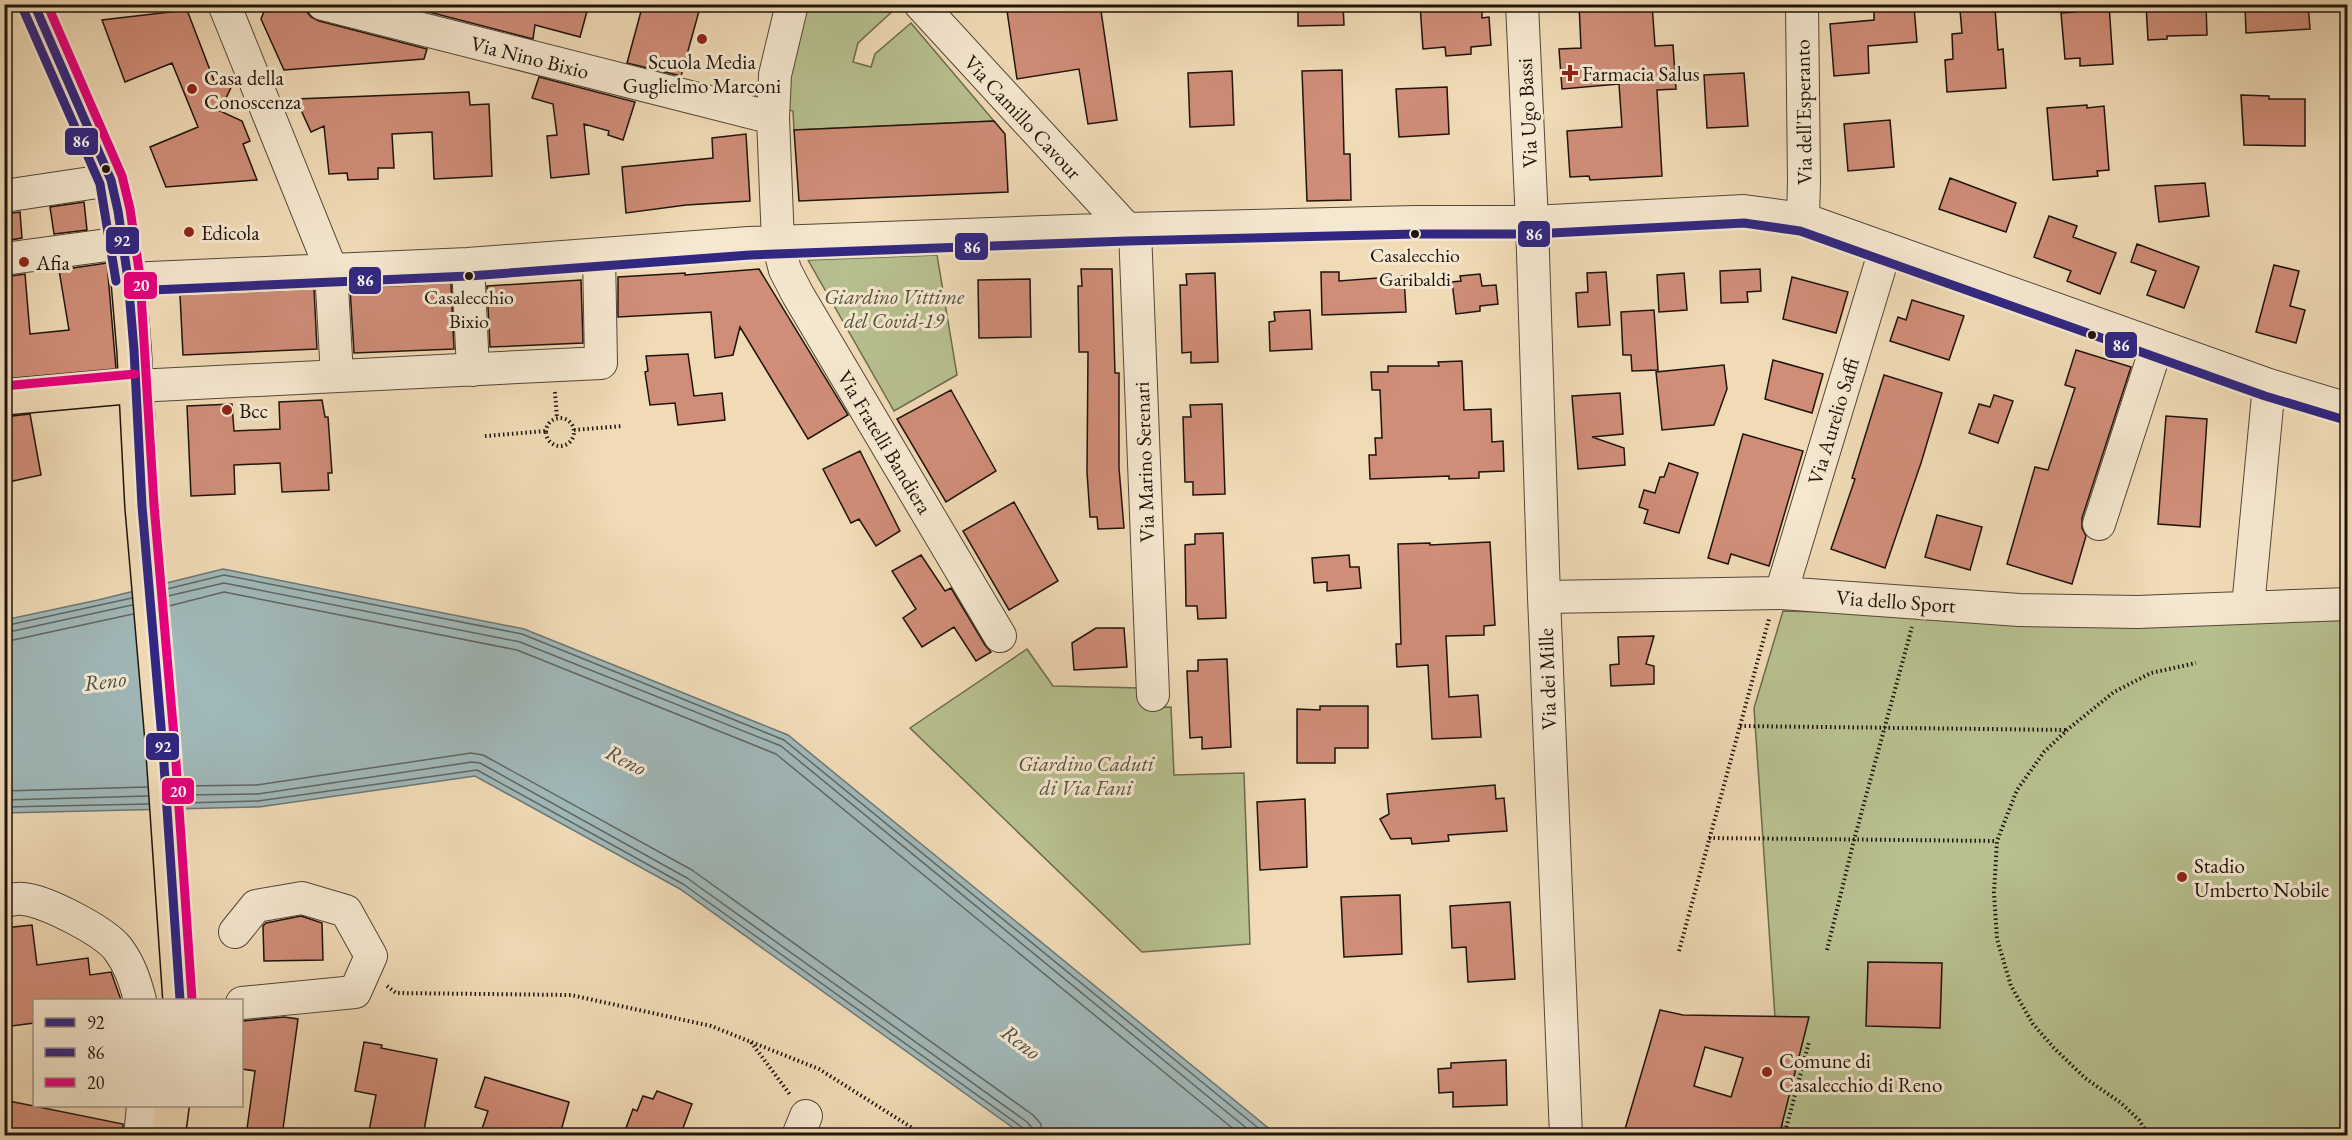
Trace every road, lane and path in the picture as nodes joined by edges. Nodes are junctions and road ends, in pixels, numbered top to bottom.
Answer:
1 (34, 4) edge
2 (224, 4) edge
3 (322, 4) edge
4 (792, 4) edge
5 (920, 4) edge
6 (1522, 4) edge
7 (1802, 4) edge
8 (773, 118) junction
9 (111, 180) junction
10 (4, 195) edge
11 (1803, 219) junction
12 (1532, 222) junction
13 (1131, 229) junction
14 (122, 243) junction
15 (778, 243) junction
16 (1885, 250) junction
17 (599, 255) junction
18 (4, 259) edge
19 (468, 264) junction
20 (332, 269) junction
21 (128, 279) junction
22 (2157, 345) junction
23 (473, 370) junction
24 (337, 376) junction
25 (2269, 385) junction
26 (136, 386) junction
27 (555, 391) dead end
28 (4, 398) edge
29 (2348, 409) edge
30 (557, 418) junction
31 (622, 426) dead end
32 (574, 430) junction
33 (546, 431) junction
34 (485, 436) dead end
35 (2099, 524) dead end
36 (1544, 597) junction
37 (1776, 602) junction
38 (1918, 603) junction
39 (2348, 604) edge
40 (2248, 607) junction
41 (1000, 636) dead end
42 (2196, 663) dead end
43 (1153, 695) dead end
44 (1740, 726) junction
45 (1885, 728) junction
46 (2067, 730) junction
47 (1709, 838) junction
48 (1854, 840) junction
49 (1997, 841) junction
50 (4, 901) edge
51 (235, 932) dead end
52 (1827, 950) dead end
53 (1679, 951) dead end
54 (355, 992) junction
55 (179, 997) edge
56 (140, 999) edge
57 (243, 1003) edge
58 (750, 1041) junction
59 (1809, 1042) dead end
60 (171, 1107) edge
61 (148, 1124) edge
62 (802, 1126) edge
63 (925, 1136) edge
64 (1566, 1136) edge
65 (1784, 1136) edge
66 (2149, 1136) edge

1 - 9 main road
2 - 20 street
3 - 8 street, Via Nino Bixio
4 - 8 street, Via Fratelli Bandiera
5 - 13 street, Via Camillo Cavour
6 - 12 street, Via Ugo Bassi
7 - 11 street, Via dell'Esperanto
8 - 15 street, Via Fratelli Bandiera
9 - 10 street
9 - 14 main road
11 - 12 street
11 - 16 street
12 - 13 street
12 - 36 street, Via dei Mille
13 - 15 street
13 - 43 street, Via Marino Serenari
14 - 18 street
14 - 21 main road
15 - 17 street
15 - 41 street, Via Fratelli Bandiera
16 - 22 street
16 - 37 street, Via Aurelio Saffi
17 - 19 street
17 - 23 street
19 - 20 street
19 - 23 street
20 - 21 street
20 - 24 street
21 - 26 main road
22 - 25 street
22 - 35 street
23 - 24 street
24 - 26 street
25 - 29 street
25 - 40 street
26 - 28 main road
26 - 55 main road
27 - 30 path
30 - 32 path
30 - 33 path
31 - 32 path
32 - 33 path
33 - 34 path
36 - 37 street, Via dello Sport
36 - 64 street, Via dei Mille
37 - 38 street, Via dello Sport
37 - 44 path
38 - 40 street, Via dello Sport
38 - 45 path
39 - 40 street, Via dello Sport
42 - 46 path
44 - 45 path
44 - 47 path
45 - 46 path
45 - 48 path
46 - 49 path
47 - 48 path
47 - 53 path
48 - 49 path
48 - 52 path
49 - 66 path
50 - 56 street
51 - 54 street
54 - 57 street
54 - 58 path
58 - 62 path
58 - 63 path
59 - 65 path
60 - 61 main road

